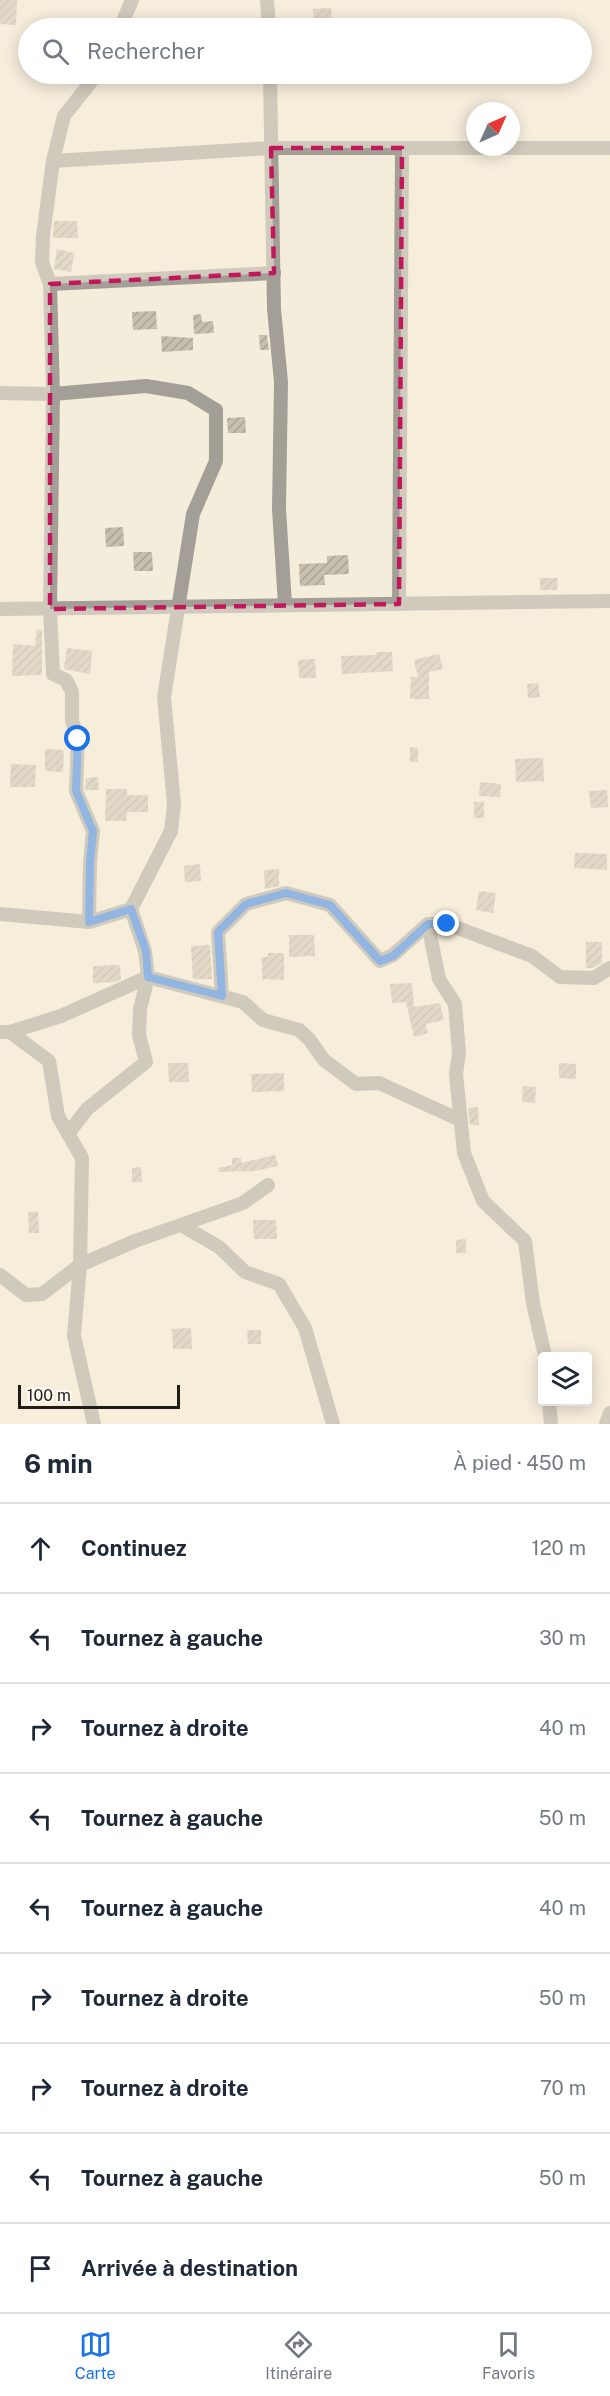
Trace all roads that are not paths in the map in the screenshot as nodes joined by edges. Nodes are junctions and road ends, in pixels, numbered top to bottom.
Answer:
1 (132, 0) edge
2 (267, 0) edge
3 (124, 18) edge
4 (268, 18) edge
5 (89, 84) edge
6 (270, 84) edge
7 (271, 148) junction
8 (402, 148) junction
9 (610, 148) edge
10 (53, 160) junction
11 (274, 273) junction
12 (50, 284) junction
13 (0, 393) edge
14 (53, 394) junction
15 (610, 602) edge
16 (399, 604) junction
17 (285, 605) junction
18 (179, 606) junction
19 (0, 609) edge
20 (50, 609) junction
21 (131, 909) junction
22 (0, 914) edge
23 (89, 922) junction
24 (428, 924) junction
25 (610, 968) edge
26 (148, 977) junction
27 (222, 996) junction
28 (5, 1032) edge
29 (460, 1119) junction
30 (68, 1134) junction
31 (268, 1185) dead end
32 (183, 1226) junction
33 (80, 1265) junction
34 (0, 1275) edge
35 (544, 1352) edge
36 (550, 1406) edge
37 (610, 1413) edge
38 (94, 1424) edge
39 (333, 1424) edge
40 (552, 1424) edge
41 (606, 1424) edge

1 - 3 street
2 - 4 street
5 - 10 street
6 - 7 street
7 - 8 street
7 - 10 street
7 - 11 street
8 - 9 street
8 - 16 street
10 - 12 street
11 - 12 street
11 - 17 street
12 - 14 street
13 - 14 street
14 - 18 street
14 - 20 street
15 - 16 street
16 - 17 street
17 - 18 street
18 - 20 street
18 - 21 street
19 - 20 street
20 - 23 street
21 - 23 street
21 - 26 street
22 - 23 street
24 - 25 street
24 - 27 street
24 - 29 street
26 - 27 street
26 - 28 street
26 - 30 street
27 - 29 street
28 - 30 street
29 - 35 street
30 - 33 street
31 - 32 street
32 - 33 street
32 - 39 street
33 - 34 street
33 - 38 street
36 - 40 street
37 - 41 street

